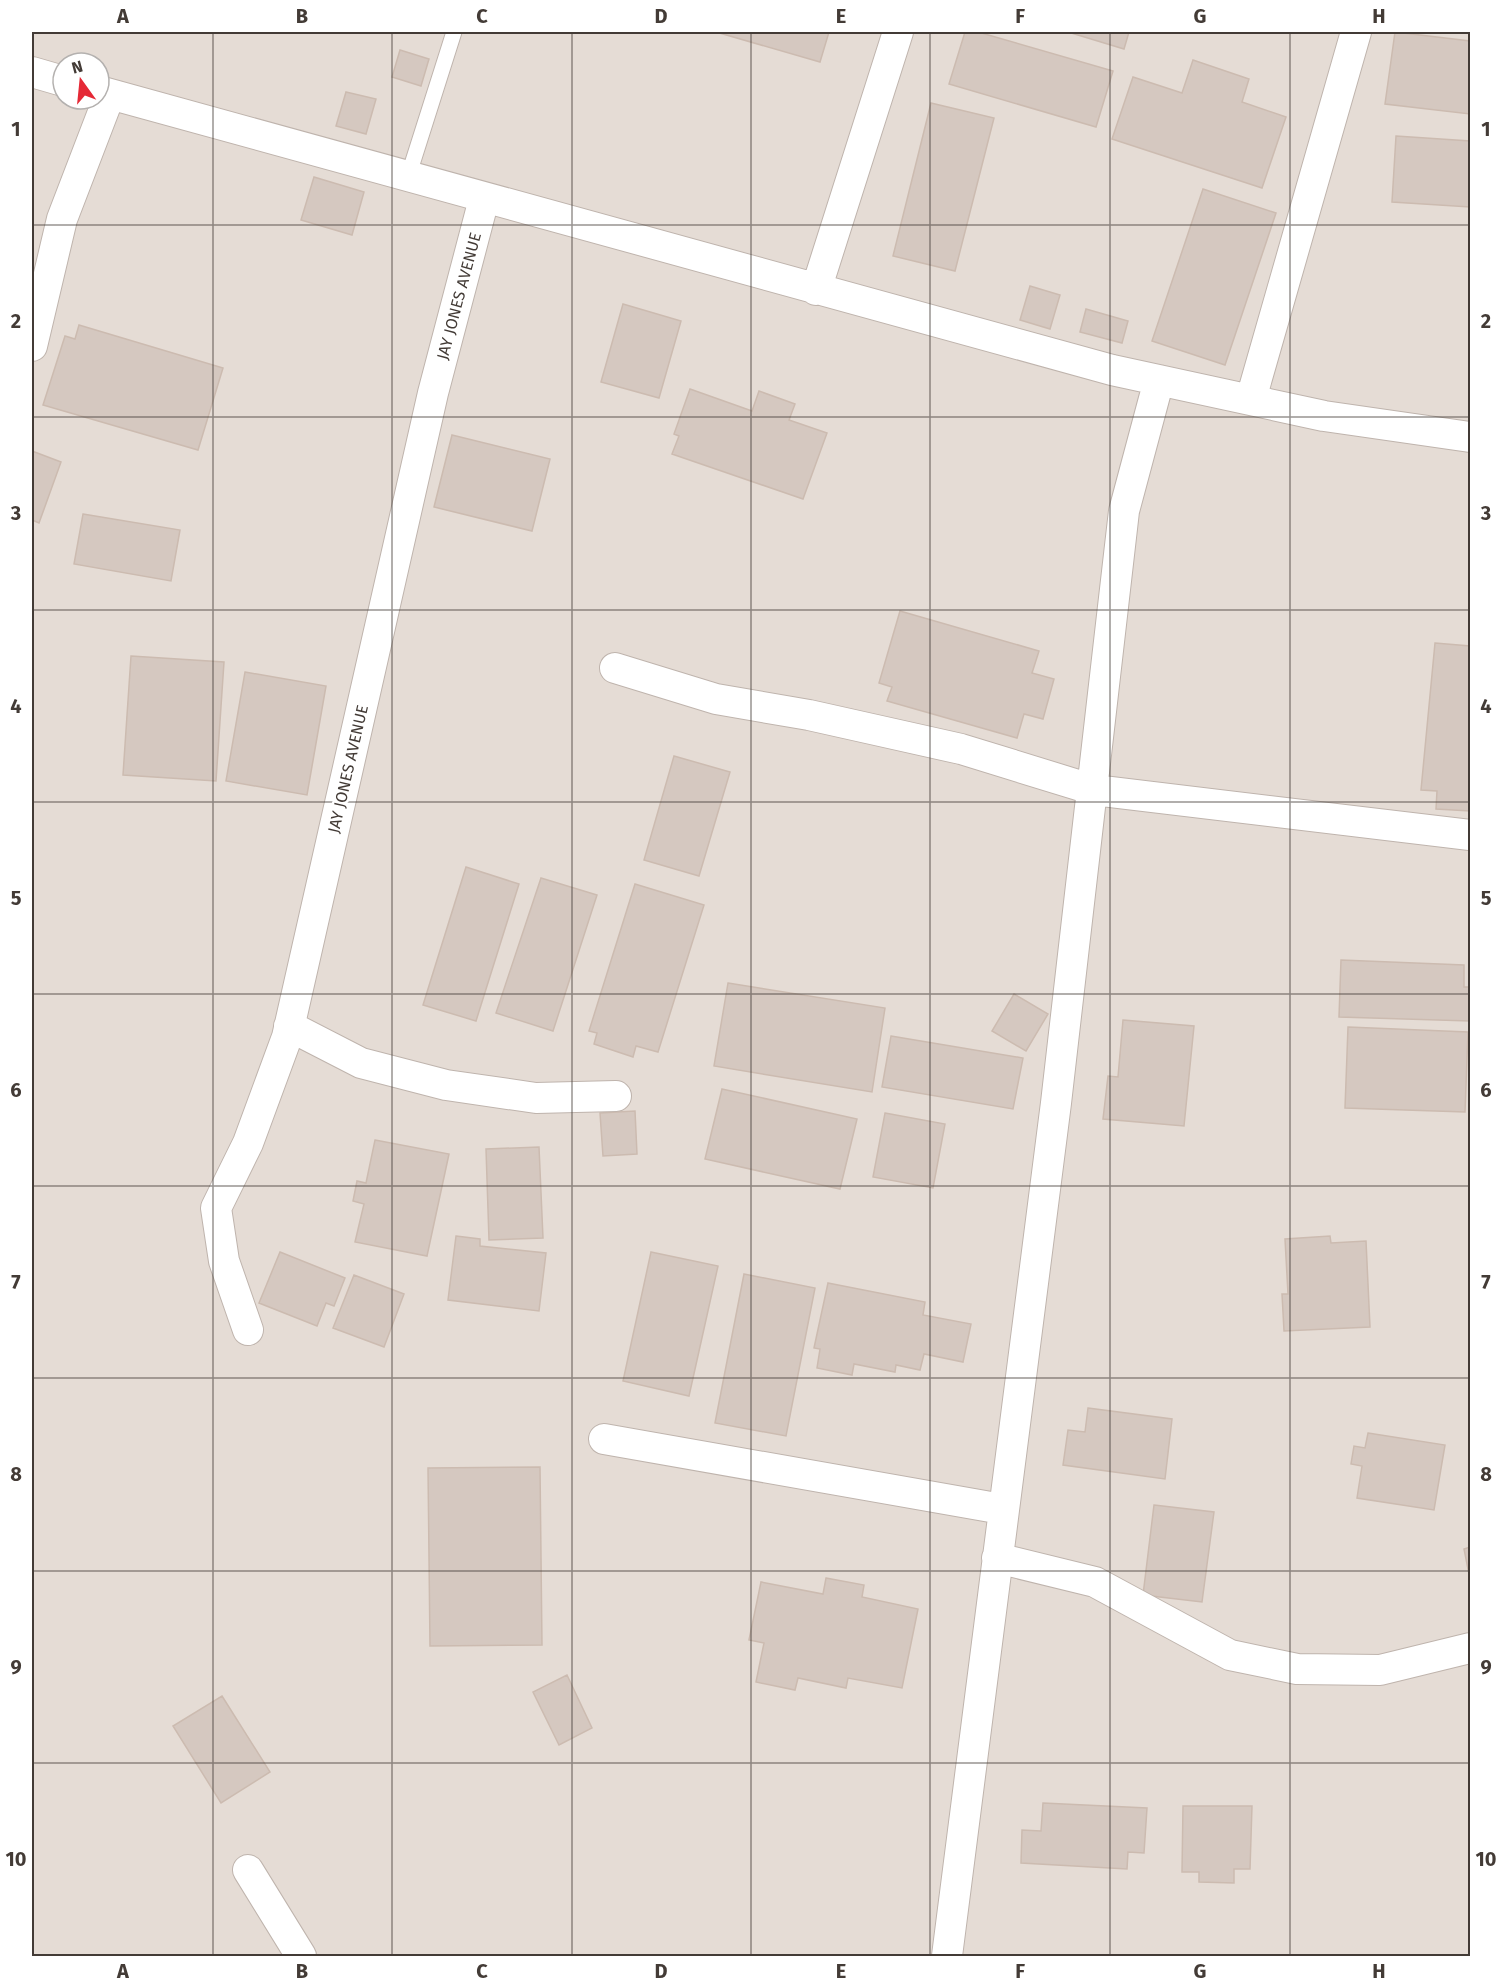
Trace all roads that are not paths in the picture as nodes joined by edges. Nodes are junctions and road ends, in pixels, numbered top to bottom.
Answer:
1 (454, 32) edge
2 (898, 32) edge
3 (1356, 32) edge
4 (32, 72) edge
5 (51, 78) edge
6 (111, 95) edge
7 (98, 111) edge
8 (408, 177) junction
9 (484, 199) junction
10 (816, 290) junction
11 (32, 346) edge
12 (1158, 380) junction
13 (1251, 399) junction
14 (1470, 436) edge
15 (615, 668) dead end
16 (1094, 790) junction
17 (1470, 835) edge
18 (290, 1026) junction
19 (616, 1095) dead end
20 (248, 1330) dead end
21 (604, 1440) dead end
22 (1002, 1509) junction
23 (997, 1558) junction
24 (1470, 1648) edge
25 (248, 1870) dead end
26 (301, 1956) edge
27 (947, 1956) edge

1 - 8 lane
2 - 10 street
3 - 13 street
4 - 5 street
6 - 8 street
7 - 11 street
8 - 9 street
9 - 10 street
9 - 18 street, JAY JONES AVENUE
10 - 12 street
12 - 13 street
12 - 16 street
13 - 14 street
15 - 16 street
16 - 17 street
16 - 22 street
18 - 19 street
18 - 20 street, JAY JONES AVENUE
21 - 22 street
22 - 23 street
23 - 24 street
23 - 27 street
25 - 26 street

